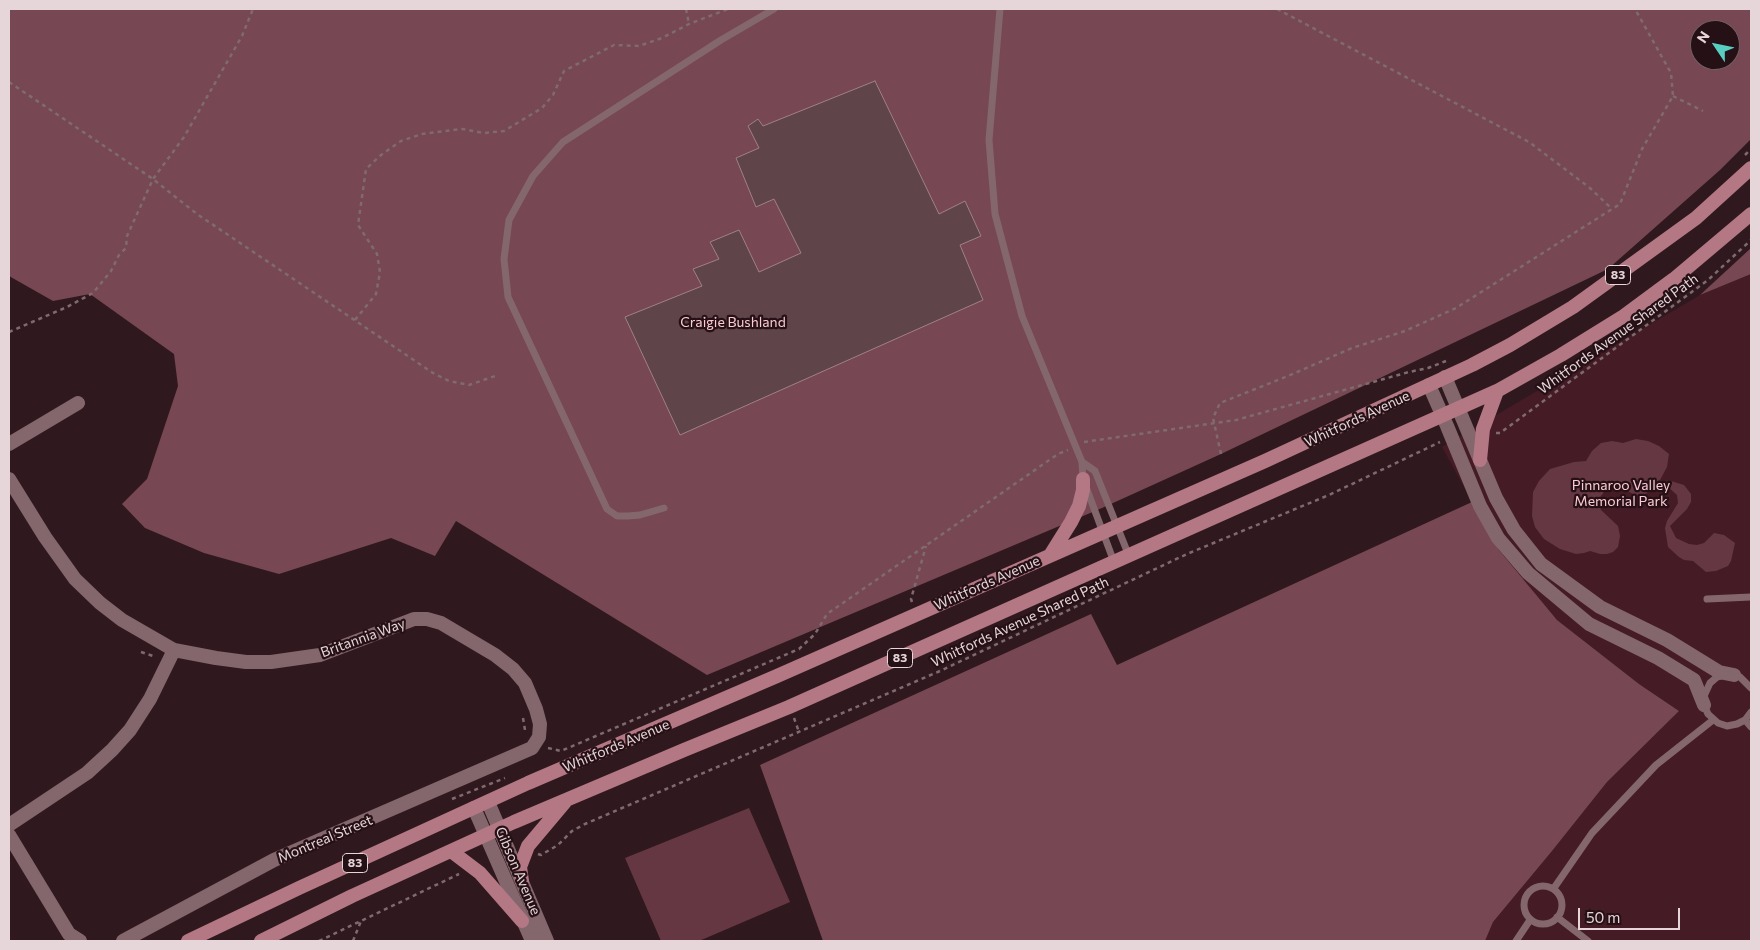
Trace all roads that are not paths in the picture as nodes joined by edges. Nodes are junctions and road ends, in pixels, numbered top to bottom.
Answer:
1 (774, 9) edge
2 (1000, 9) edge
3 (1746, 164) edge
4 (1751, 214) edge
5 (1445, 377) junction
6 (1429, 386) junction
7 (1497, 391) junction
8 (78, 403) dead end
9 (1458, 409) junction
10 (1443, 416) junction
11 (9, 444) edge
12 (1480, 460) junction
13 (1082, 462) junction
14 (9, 479) edge
15 (1083, 479) junction
16 (664, 508) dead end
17 (1117, 526) junction
18 (1103, 532) junction
19 (1051, 554) junction
20 (1129, 556) junction
21 (1114, 562) junction
22 (1751, 597) edge
23 (1707, 599) dead end
24 (171, 657) junction
25 (1734, 675) junction
26 (1751, 685) edge
27 (1704, 705) junction
28 (1751, 712) edge
29 (1714, 720) junction
30 (1745, 720) junction
31 (1751, 727) edge
32 (533, 747) joint
33 (567, 799) junction
34 (488, 802) junction
35 (474, 808) junction
36 (9, 825) edge
37 (500, 829) junction
38 (9, 835) edge
39 (486, 835) junction
40 (451, 851) junction
41 (522, 881) junction
42 (1554, 888) junction
43 (1558, 917) junction
44 (1530, 920) junction
45 (522, 921) junction
46 (80, 941) edge
47 (123, 941) edge
48 (188, 941) edge
49 (261, 941) edge
50 (532, 941) edge
51 (548, 941) edge
52 (1516, 941) edge
53 (1588, 941) edge

1 - 16 lane
2 - 13 lane
3 - 5 main road, Whitfords Avenue / 83
4 - 7 main road, 83
5 - 6 main road, Whitfords Avenue / 83
5 - 9 street
6 - 10 street
6 - 17 main road, Whitfords Avenue / 83
7 - 9 main road, 83
7 - 12 main road
8 - 11 street
9 - 10 main road, 83
9 - 12 street
10 - 20 main road, 83
10 - 27 street
12 - 25 street
13 - 15 lane
13 - 17 lane
14 - 24 street, Britannia Way
15 - 18 lane
15 - 19 main road
17 - 18 main road, Whitfords Avenue / 83
17 - 20 lane
18 - 19 main road, Whitfords Avenue / 83
18 - 21 lane
19 - 34 main road, Whitfords Avenue / 83
20 - 21 main road, 83
21 - 33 main road, 83
22 - 23 lane
24 - 32 street, Britannia Way
24 - 36 street
25 - 26 lane
25 - 27 lane
27 - 29 lane
28 - 30 lane
29 - 30 lane
29 - 42 lane
30 - 31 lane
32 - 47 street, Montreal Street
33 - 37 main road, 83
33 - 41 main road
34 - 35 main road, Whitfords Avenue / 83
34 - 37 street, Gibson Avenue
35 - 39 street, Gibson Avenue
35 - 48 main road, Whitfords Avenue / 83
37 - 39 main road, 83
37 - 41 street, Gibson Avenue
38 - 46 street
39 - 40 main road, 83
39 - 45 street, Gibson Avenue
40 - 45 main road
40 - 49 main road, 83
41 - 51 street, Gibson Avenue
42 - 43 lane
42 - 44 lane
43 - 44 lane
43 - 53 lane
44 - 52 lane
45 - 50 street, Gibson Avenue

